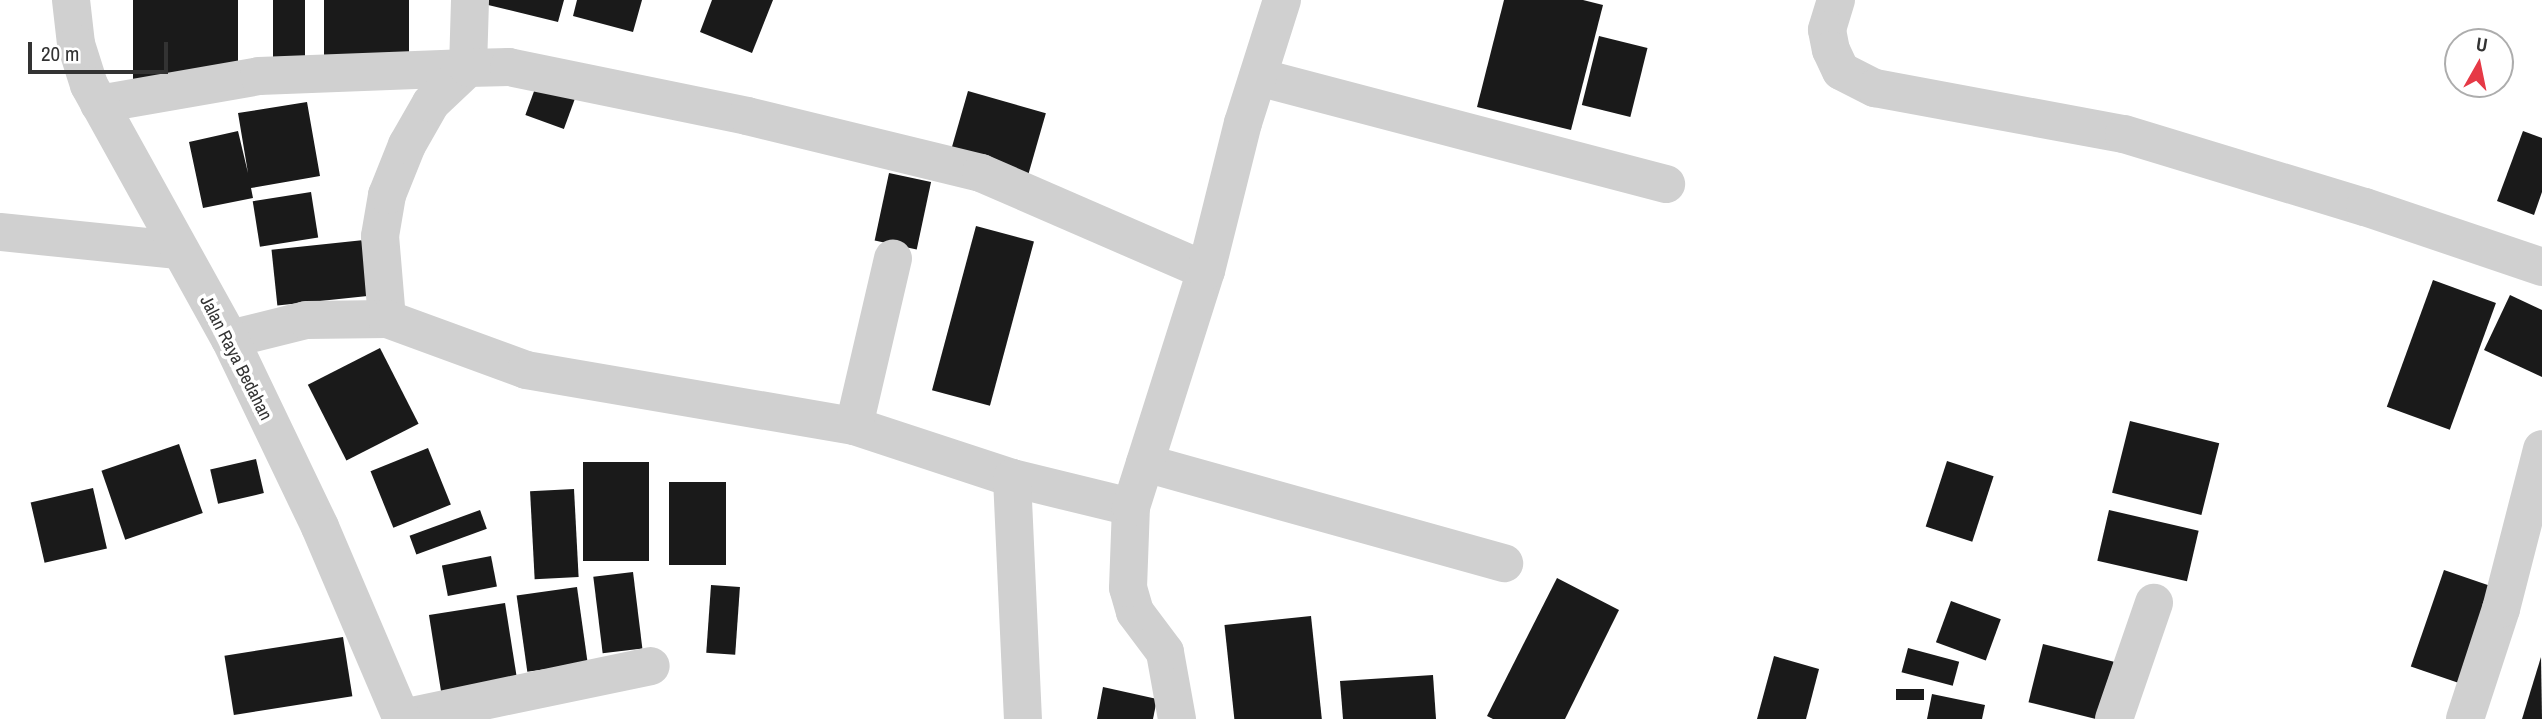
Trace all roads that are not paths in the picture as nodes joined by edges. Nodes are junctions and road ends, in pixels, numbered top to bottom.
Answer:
1 (71, 0) edge
2 (470, 0) edge
3 (1282, 0) edge
4 (1836, 0) edge
5 (468, 68) junction
6 (1258, 76) junction
7 (99, 104) junction
8 (1666, 184) dead end
9 (0, 232) edge
10 (178, 250) junction
11 (893, 258) dead end
12 (2542, 267) edge
13 (1206, 271) junction
14 (387, 319) junction
15 (230, 339) junction
16 (854, 426) junction
17 (2542, 449) edge
18 (1145, 463) junction
19 (1012, 478) junction
20 (1131, 508) junction
21 (1504, 564) dead end
22 (2154, 603) dead end
23 (651, 666) dead end
24 (402, 719) edge
25 (1023, 719) edge
26 (1177, 719) edge
27 (2114, 719) edge
28 (2465, 719) edge

1 - 7 street, Jalan Raya Bedahan
2 - 5 street
3 - 6 street
4 - 12 street
5 - 7 street
5 - 13 street
5 - 14 street
6 - 8 street
6 - 13 street
7 - 10 street, Jalan Raya Bedahan
9 - 10 street
10 - 15 street, Jalan Raya Bedahan
11 - 16 street
13 - 18 street
14 - 15 street
14 - 16 street
15 - 24 street, Jalan Raya Bedahan
16 - 19 street
17 - 28 street
18 - 20 street
18 - 21 street
19 - 20 street
19 - 25 street
20 - 26 street
22 - 27 street
23 - 24 street

